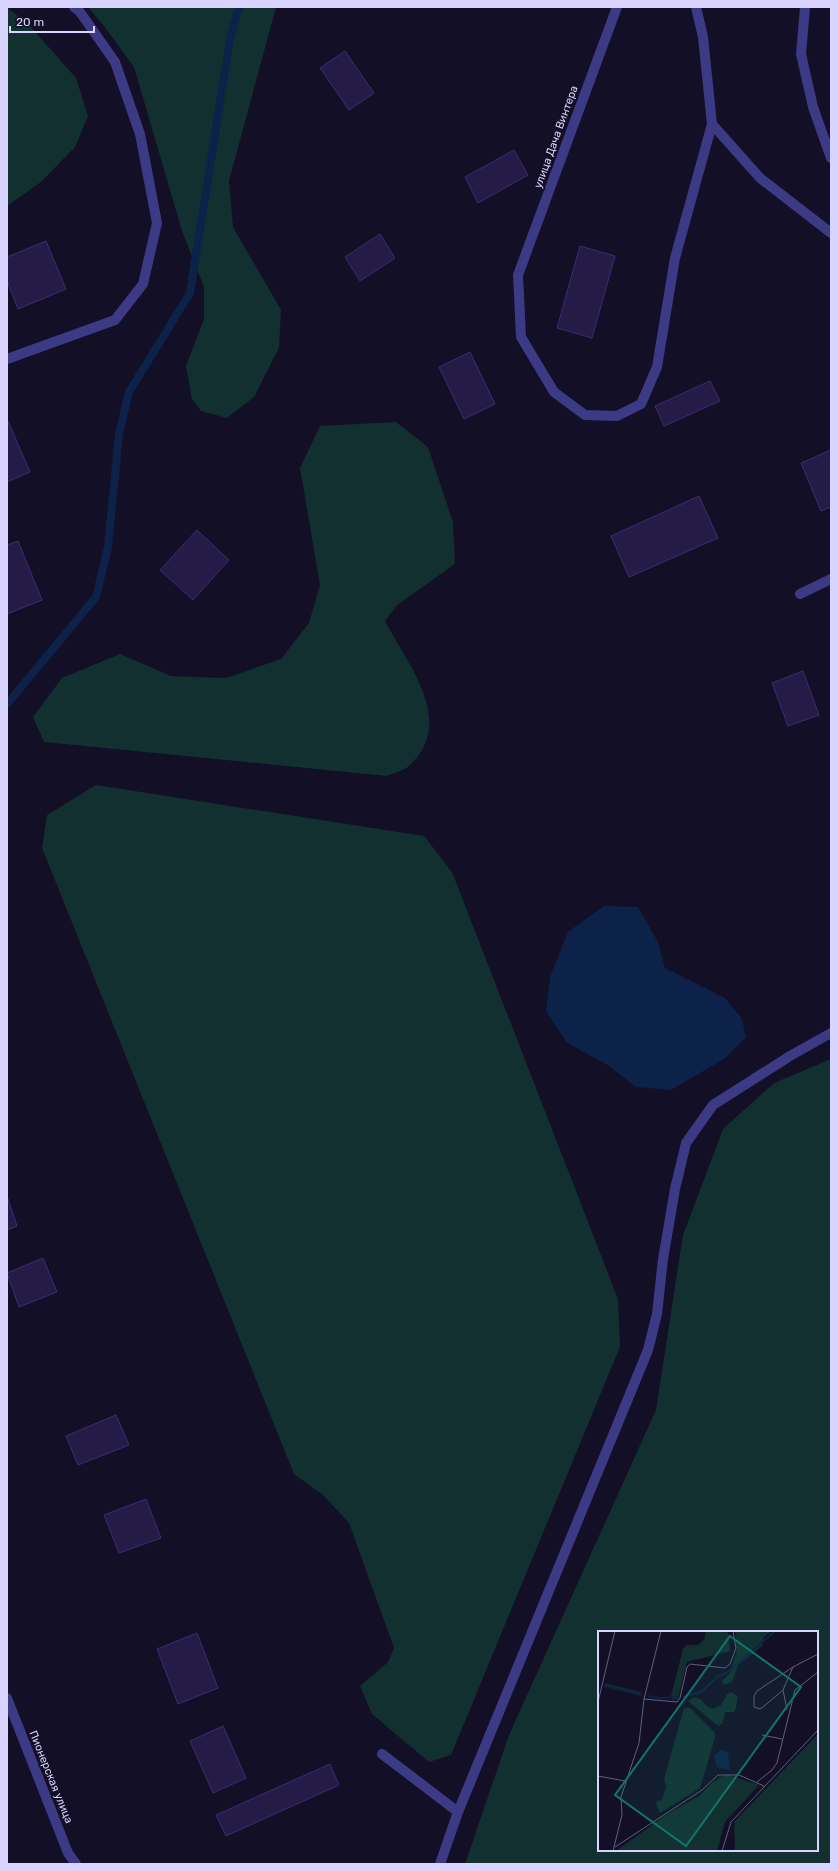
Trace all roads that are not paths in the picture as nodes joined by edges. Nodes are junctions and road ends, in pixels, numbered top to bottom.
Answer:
1 (74, 7) edge
2 (617, 7) edge
3 (696, 7) edge
4 (805, 7) edge
5 (712, 124) junction
6 (831, 158) edge
7 (831, 233) edge
8 (7, 359) edge
9 (831, 579) edge
10 (800, 594) dead end
11 (831, 1033) edge
12 (8, 1704) edge
13 (382, 1754) dead end
14 (458, 1812) junction
15 (76, 1864) edge
16 (440, 1864) edge

1 - 8 street
2 - 5 street, улица Дача Винтера
3 - 5 street
4 - 6 street
5 - 7 street
9 - 10 street
11 - 14 street
12 - 15 street, Пионерская улица
13 - 14 street
14 - 16 street

